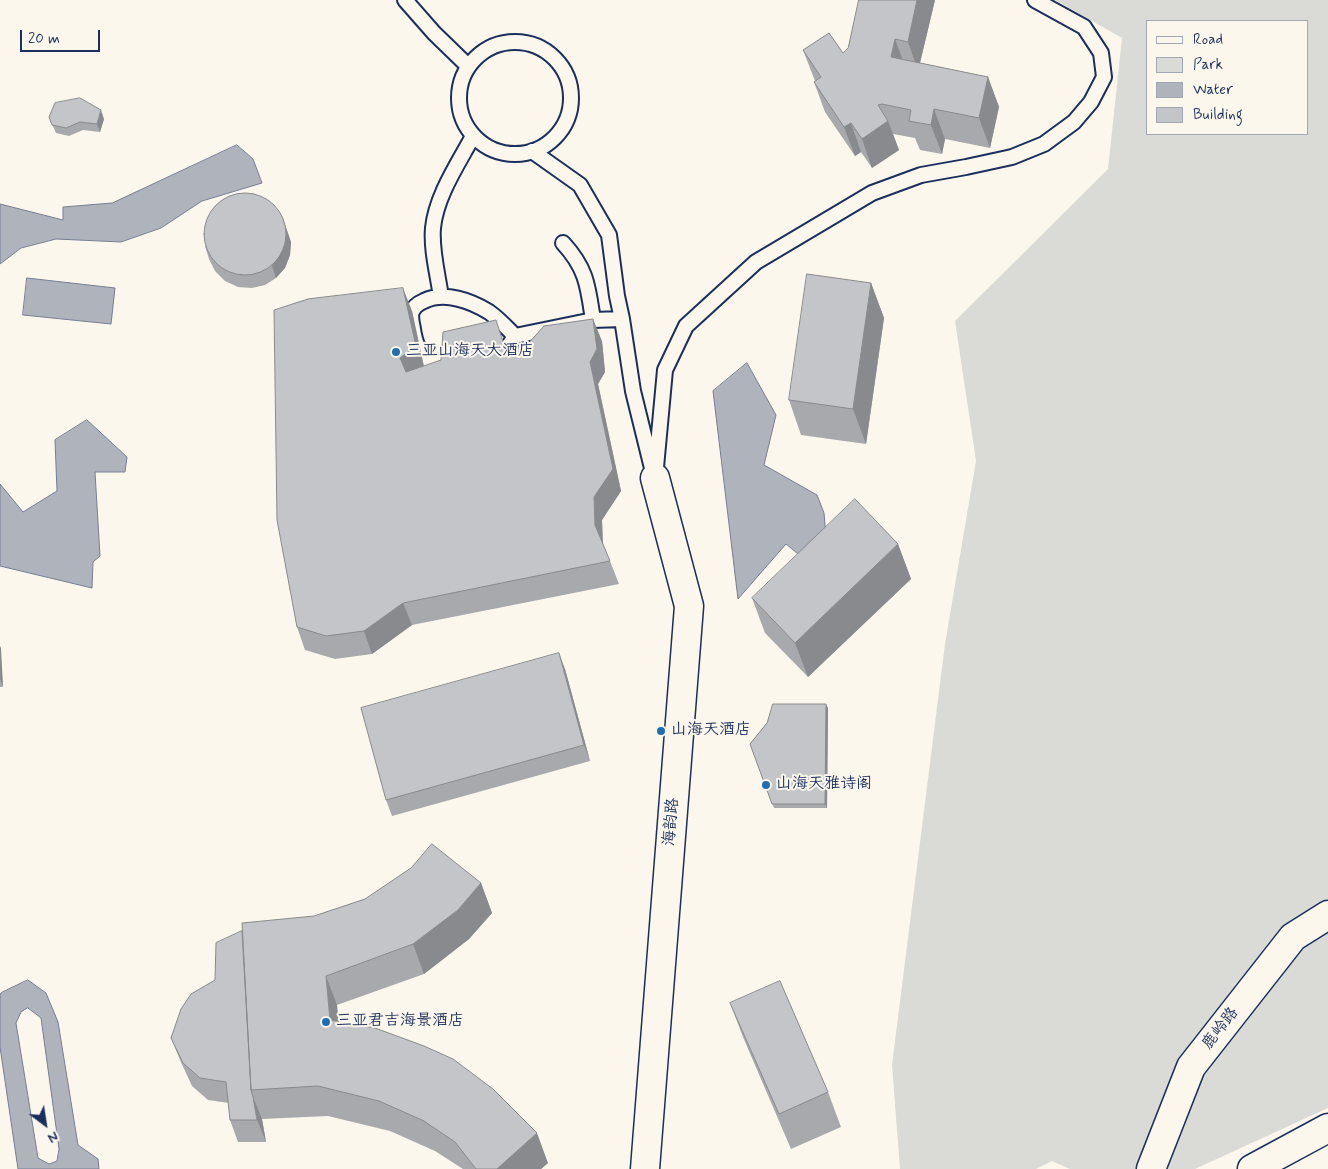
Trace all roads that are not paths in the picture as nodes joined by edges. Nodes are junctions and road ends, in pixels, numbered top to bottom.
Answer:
1 (405, 0) edge
2 (1036, 0) edge
3 (468, 66) junction
4 (473, 136) junction
5 (532, 151) junction
6 (563, 243) dead end
7 (441, 297) junction
8 (622, 319) junction
9 (593, 320) junction
10 (514, 336) junction
11 (506, 348) edge
12 (450, 361) edge
13 (655, 478) junction
14 (1328, 915) edge
15 (1328, 1128) edge
16 (645, 1169) edge
17 (1151, 1169) edge
18 (1252, 1169) edge

1 - 3 lane
2 - 13 lane
3 - 4 lane
3 - 5 lane
4 - 5 lane
4 - 7 lane
5 - 8 lane
6 - 9 lane
7 - 10 lane
7 - 12 lane
8 - 9 lane
8 - 13 lane
9 - 10 lane
10 - 11 lane
13 - 16 street, 海韵路
14 - 17 street, 鹿岭路
15 - 18 street

